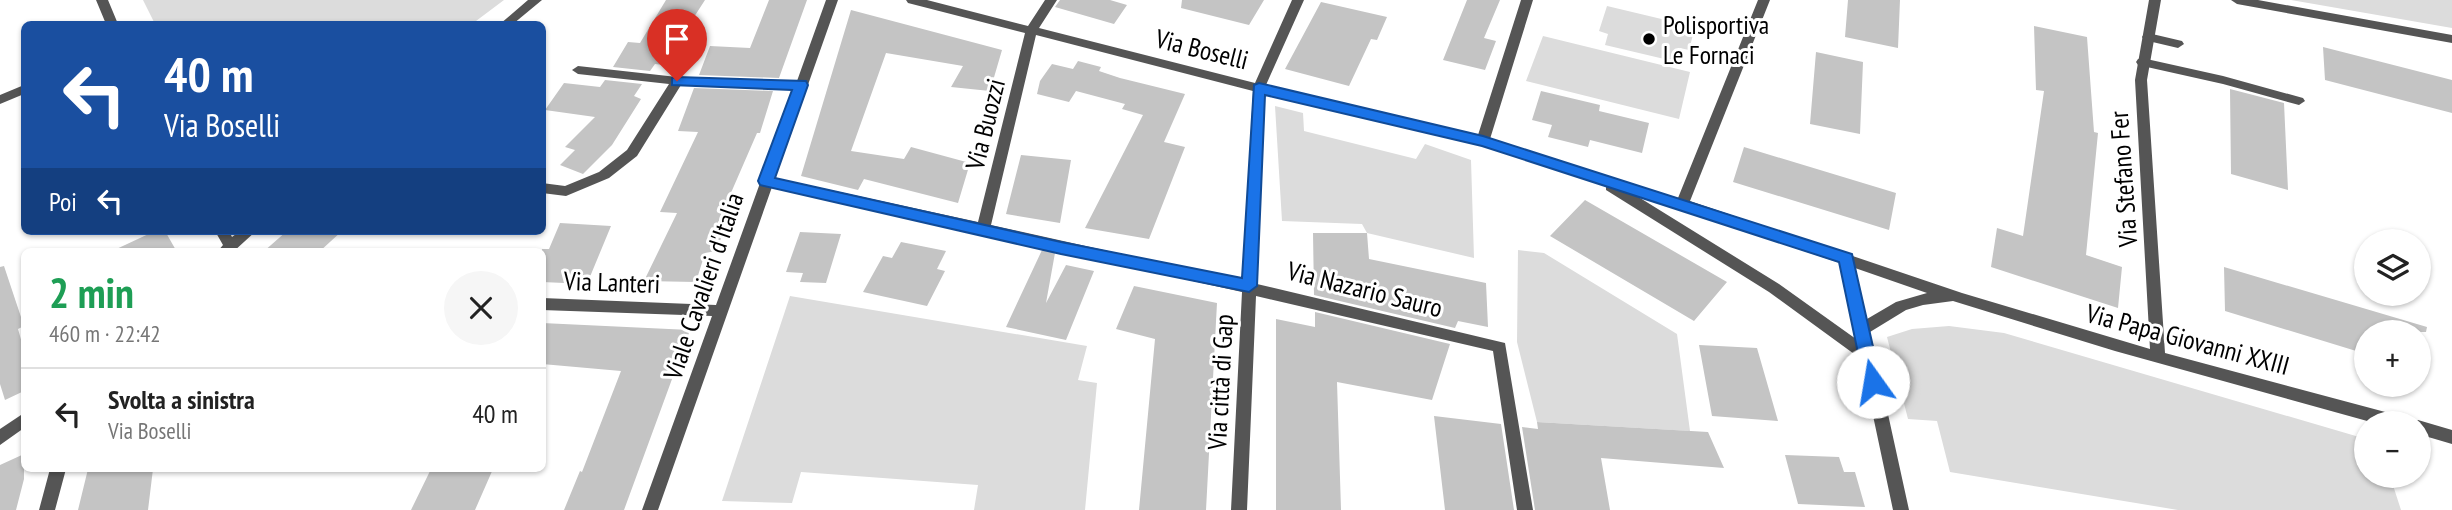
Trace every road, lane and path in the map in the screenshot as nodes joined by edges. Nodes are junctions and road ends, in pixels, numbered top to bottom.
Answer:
1 (102, 0) edge
2 (536, 0) edge
3 (832, 0) edge
4 (912, 0) edge
5 (1051, 0) edge
6 (1298, 0) edge
7 (1527, 0) edge
8 (1764, 0) edge
9 (2155, 0) edge
10 (2236, 0) edge
11 (111, 21) edge
12 (510, 21) edge
13 (1031, 31) junction
14 (2148, 37) junction
15 (2452, 39) edge
16 (2178, 44) dead end
17 (2142, 62) junction
18 (578, 71) dead end
19 (677, 81) junction
20 (801, 85) junction
21 (1259, 88) junction
22 (21, 90) edge
23 (0, 100) edge
24 (2299, 101) dead end
25 (1483, 141) junction
26 (1589, 174) junction
27 (766, 181) junction
28 (546, 188) edge
29 (1682, 204) junction
30 (983, 229) junction
31 (244, 235) edge
32 (228, 248) edge
33 (1846, 258) junction
34 (1249, 286) junction
35 (1960, 298) junction
36 (546, 304) edge
37 (721, 311) junction
38 (1860, 331) junction
39 (1867, 356) junction
40 (2158, 357) junction
41 (2356, 411) edge
42 (21, 422) edge
43 (2431, 430) edge
44 (2452, 436) edge
45 (0, 438) edge
46 (57, 472) edge
47 (47, 510) edge
48 (650, 510) edge
49 (1239, 510) edge
50 (1525, 510) edge
51 (1902, 510) edge

1 - 11 street
2 - 12 street
3 - 20 street, Viale Cavalieri d'Italia
4 - 13 street, Via Boselli
5 - 13 street, Via Buozzi
6 - 21 street
7 - 25 street
8 - 29 street
9 - 14 street, Via Stefano Fer
10 - 15 street
13 - 21 street, Via Boselli
13 - 30 street, Via Buozzi
14 - 16 street
14 - 17 street, Via Stefano Fer
17 - 24 street
17 - 40 street, Via Stefano Fer
18 - 19 street
19 - 20 street
19 - 28 street
20 - 27 street, Viale Cavalieri d'Italia
21 - 25 street, Via Boselli
21 - 34 street, Via città di Gap
22 - 23 street
25 - 26 street, Via Boselli
26 - 29 street, Via Boselli
26 - 39 street
27 - 30 street, Via Nazario Sauro
27 - 37 street, Viale Cavalieri d'Italia
29 - 33 street, Via Boselli
30 - 34 street, Via Nazario Sauro
31 - 32 street
33 - 35 street, Via Boselli
33 - 38 street
34 - 49 street, Via città di Gap
34 - 50 street, Via Nazario Sauro
35 - 38 street
35 - 40 street, Via Papa Giovanni XXIII
36 - 37 street, Via Lanteri
37 - 48 street, Viale Cavalieri d'Italia
38 - 39 street
39 - 51 street
40 - 41 street, Via Papa Giovanni XXIII
42 - 45 street
43 - 44 street
46 - 47 street

